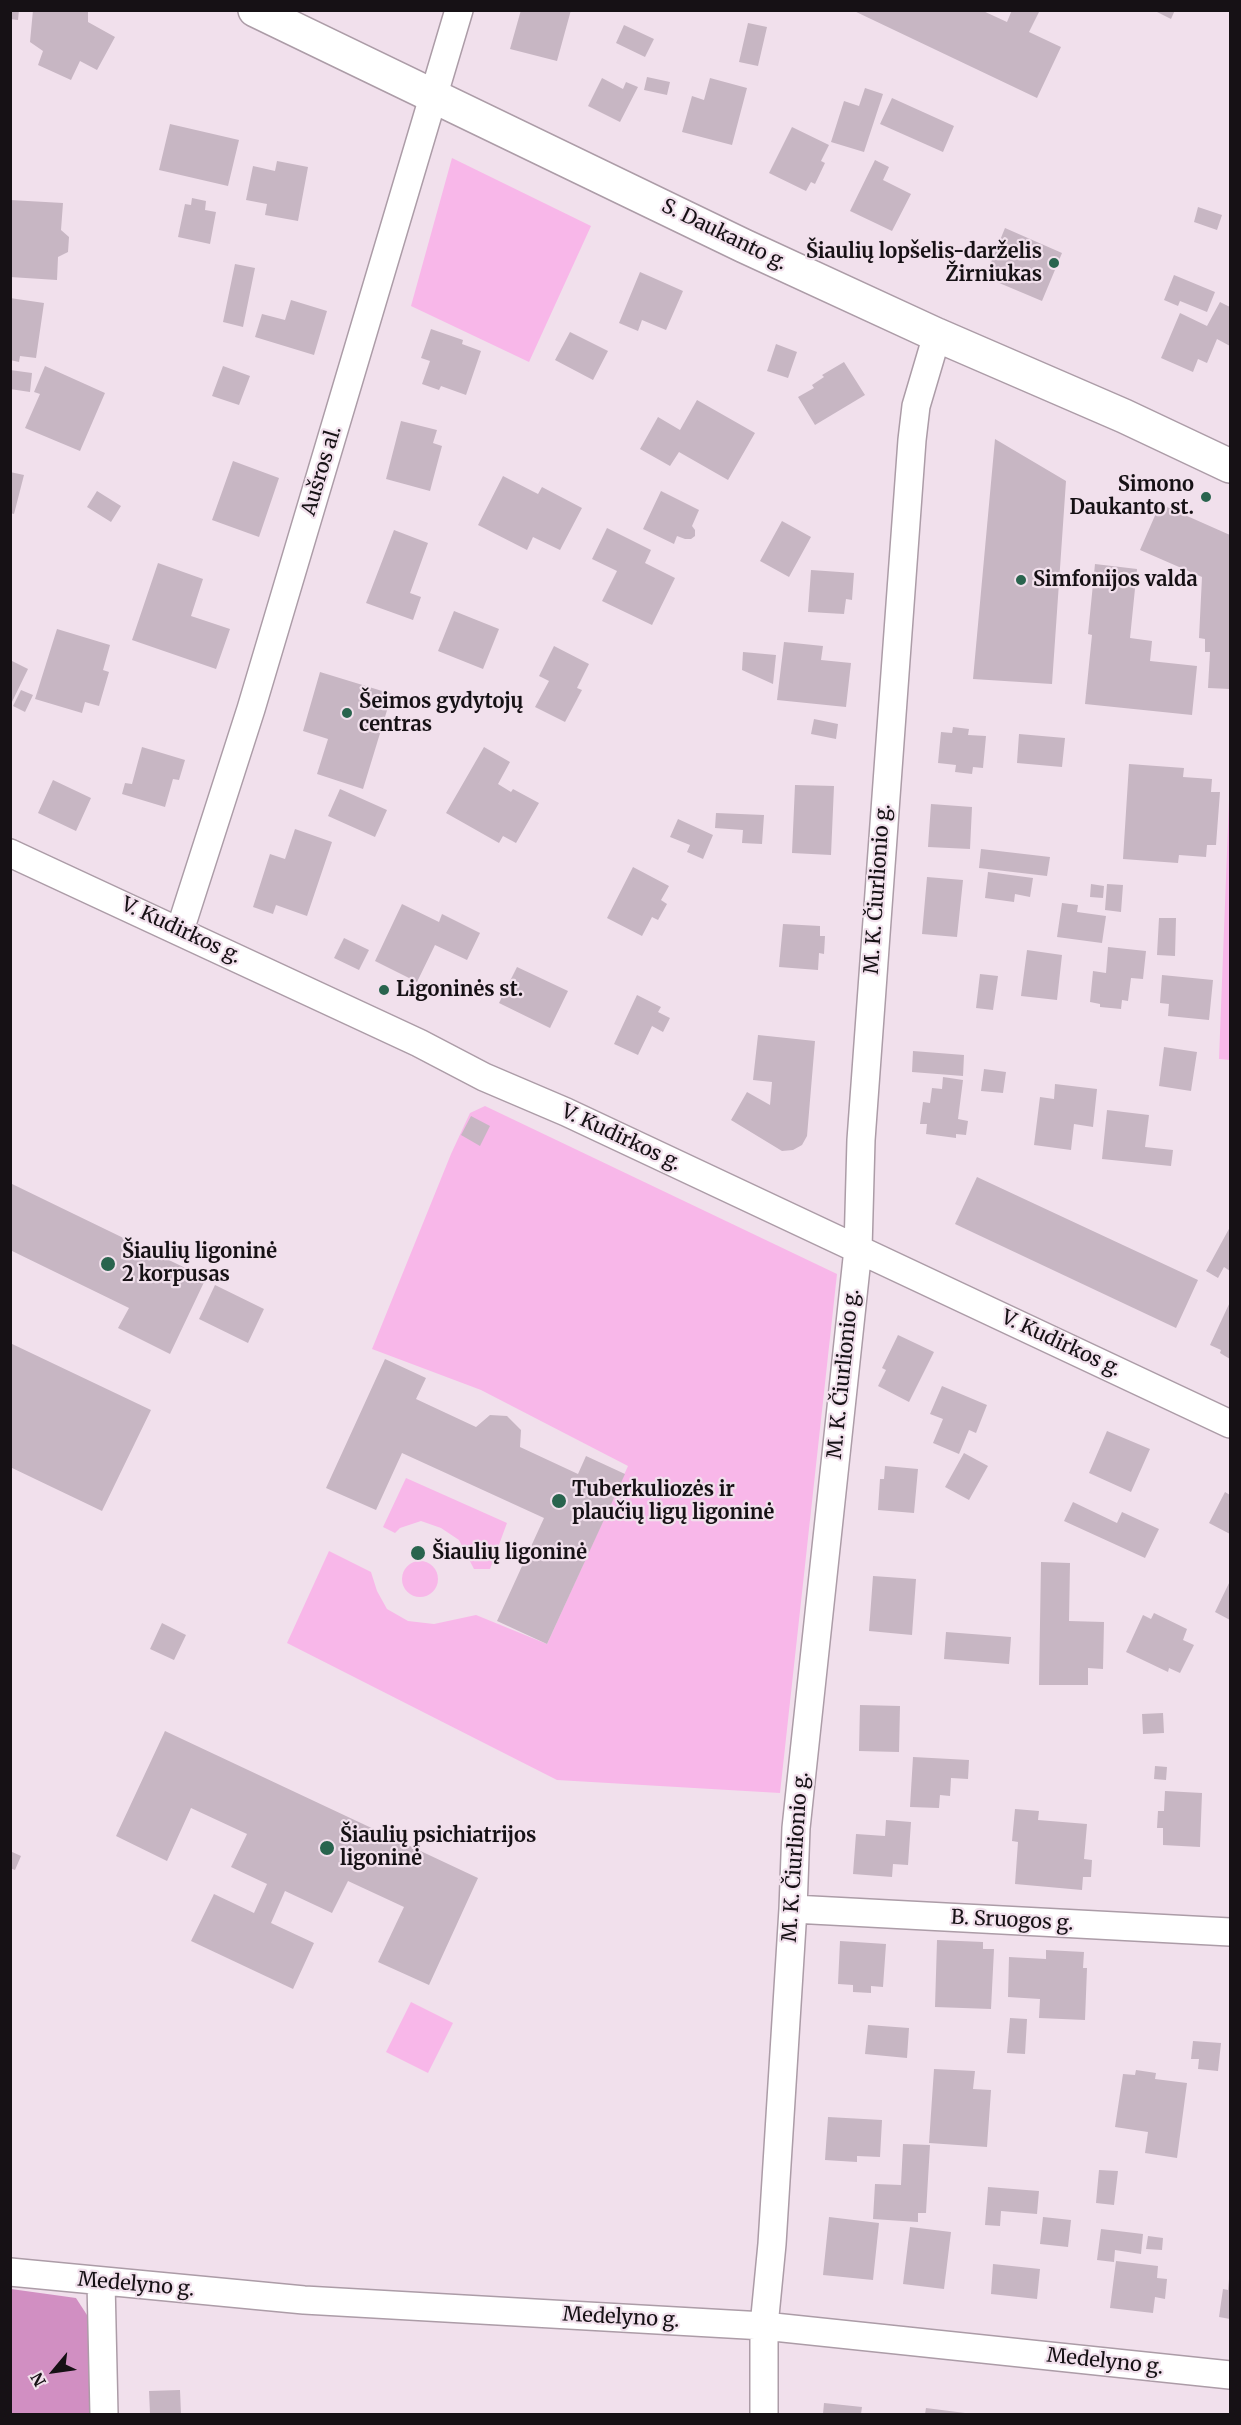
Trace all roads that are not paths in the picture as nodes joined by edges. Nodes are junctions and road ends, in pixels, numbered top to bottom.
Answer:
1 (255, 10) edge
2 (459, 10) edge
3 (433, 96) junction
4 (937, 335) junction
5 (1230, 466) edge
6 (10, 853) edge
7 (180, 930) junction
8 (858, 1249) junction
9 (1230, 1424) edge
10 (793, 1909) junction
11 (1230, 1932) edge
12 (10, 2272) edge
13 (101, 2282) junction
14 (764, 2326) junction
15 (1230, 2375) edge
16 (104, 2415) edge
17 (764, 2415) edge

1 - 3 main road, S. Daukanto g.
2 - 3 street, Aušros al.
3 - 4 main road, S. Daukanto g.
3 - 7 street, Aušros al.
4 - 5 main road, S. Daukanto g.
4 - 8 street, M. K. Čiurlionio g.
6 - 7 street, V. Kudirkos g.
7 - 8 street, V. Kudirkos g.
8 - 9 street, V. Kudirkos g.
8 - 10 street, M. K. Čiurlionio g.
10 - 11 street, B. Sruogos g.
10 - 14 street, M. K. Čiurlionio g.
12 - 13 street, Medelyno g.
13 - 14 street, Medelyno g.
13 - 16 street
14 - 15 street, Medelyno g.
14 - 17 street, M. K. Čiurlionio g.

